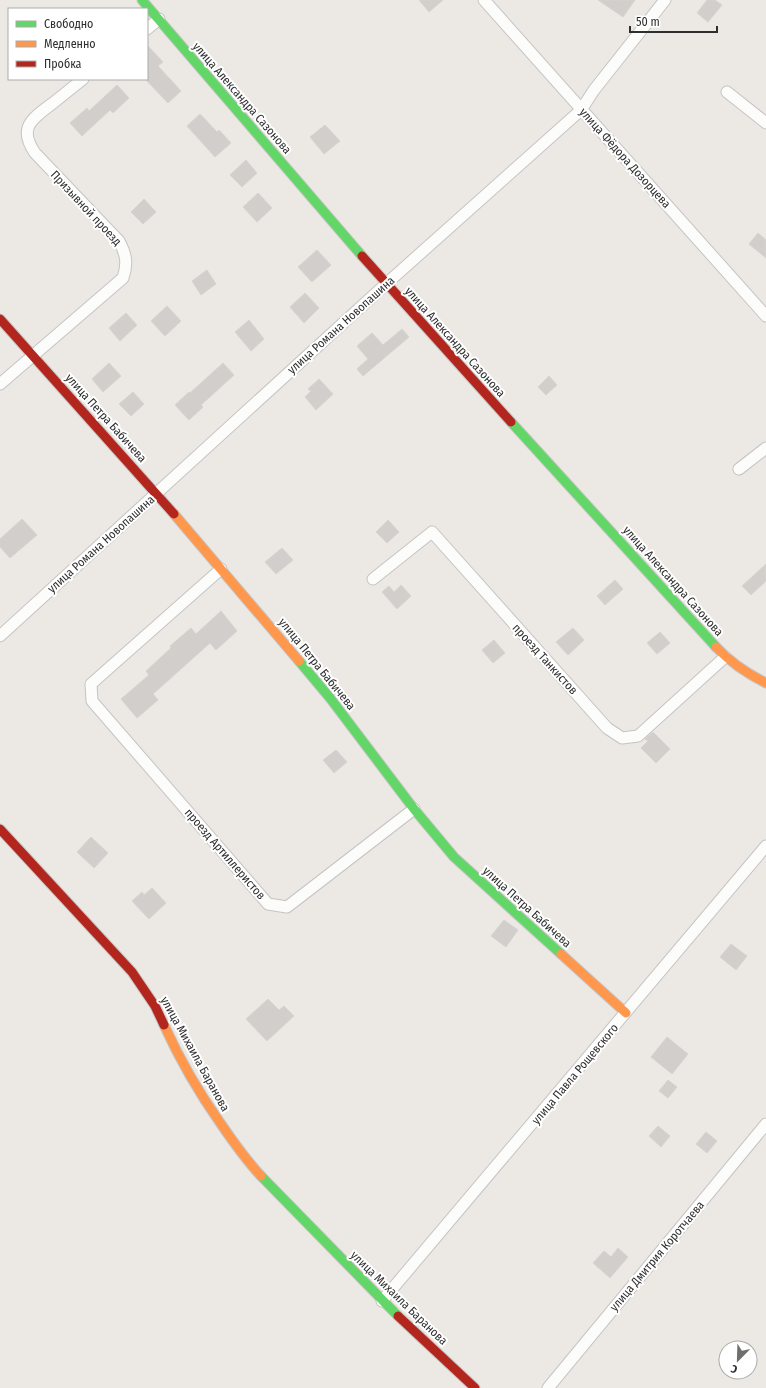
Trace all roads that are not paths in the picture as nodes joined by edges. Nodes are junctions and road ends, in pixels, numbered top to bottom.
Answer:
1 (142, 0) edge
2 (484, 0) edge
3 (665, 0) edge
4 (159, 20) junction
5 (148, 28) edge
6 (82, 80) edge
7 (727, 92) dead end
8 (581, 110) junction
9 (766, 123) edge
10 (386, 284) junction
11 (766, 316) edge
12 (0, 318) edge
13 (33, 355) junction
14 (0, 384) edge
15 (766, 448) edge
16 (739, 469) dead end
17 (157, 493) junction
18 (221, 569) junction
19 (373, 579) dead end
20 (0, 636) edge
21 (725, 656) junction
22 (766, 684) edge
23 (414, 809) junction
24 (0, 829) edge
25 (766, 846) edge
26 (626, 1013) junction
27 (766, 1124) edge
28 (382, 1301) junction
29 (475, 1388) edge
30 (548, 1388) edge

1 - 4 street, улица Александра Сазонова
2 - 8 street, улица Фёдора Дозорцева
3 - 8 street, улица Романа Новопашина
4 - 5 street
4 - 10 street, улица Александра Сазонова
6 - 13 street, Призывной проезд
7 - 9 street
8 - 10 street, улица Романа Новопашина
8 - 11 street, улица Фёдора Дозорцева
10 - 17 street, улица Романа Новопашина
10 - 21 street, улица Александра Сазонова
12 - 13 street, улица Петра Бабичева
13 - 14 street, Призывной проезд
13 - 17 street, улица Петра Бабичева
15 - 16 street
17 - 18 street, улица Петра Бабичева
17 - 20 street, улица Романа Новопашина
18 - 23 street, улица Петра Бабичева
18 - 23 street, проезд Артиллеристов
19 - 21 street, проезд Танкистов
21 - 22 street, улица Александра Сазонова
23 - 26 street, улица Петра Бабичева
24 - 28 street, улица Михаила Баранова
25 - 26 street, улица Павла Рощевского
26 - 28 street, улица Павла Рощевского
27 - 30 street, улица Дмитрия Коротчаева
28 - 29 street, улица Михаила Баранова

